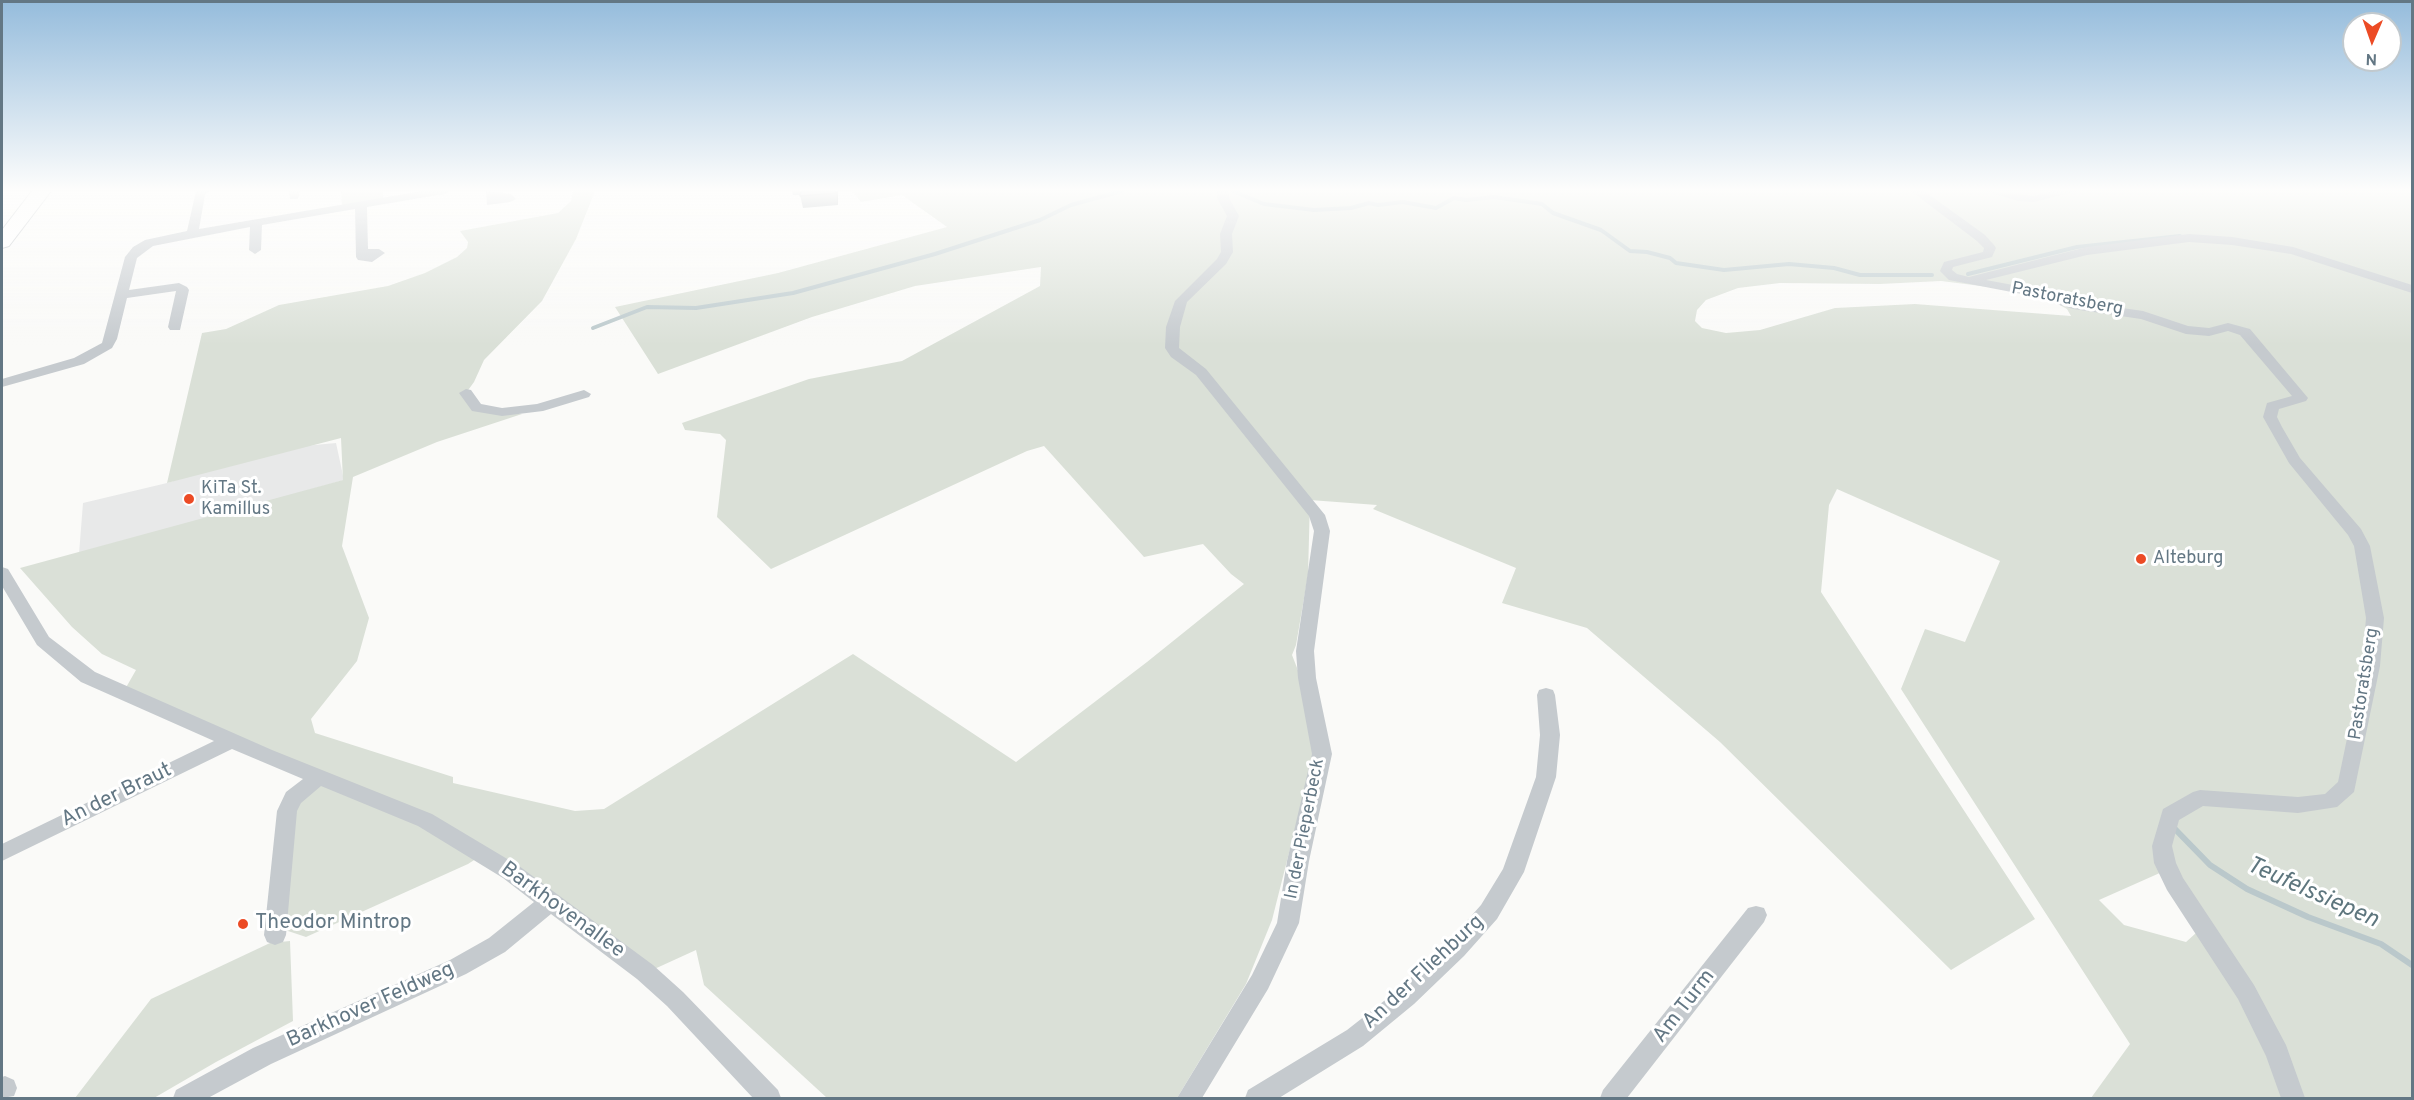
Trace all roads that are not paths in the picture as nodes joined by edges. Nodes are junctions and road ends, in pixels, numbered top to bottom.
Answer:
1 (154, 242) edge
2 (255, 242) edge
3 (362, 242) edge
4 (1226, 242) edge
5 (1985, 242) edge
6 (2155, 242) edge
7 (2240, 242) edge
8 (255, 250) dead end
9 (362, 256) dead end
10 (1964, 280) junction
11 (2412, 289) edge
12 (122, 295) junction
13 (174, 327) dead end
14 (2, 383) edge
15 (466, 393) dead end
16 (584, 394) dead end
17 (2, 573) edge
18 (1546, 695) dead end
19 (233, 740) junction
20 (318, 777) junction
21 (2, 853) edge
22 (550, 902) junction
23 (1756, 915) dead end
24 (275, 935) dead end
25 (185, 1098) edge
26 (769, 1098) edge
27 (1189, 1098) edge
28 (1257, 1098) edge
29 (1612, 1098) edge
30 (2293, 1098) edge

1 - 12 street
2 - 8 street
3 - 9 street
4 - 27 street, In der Pieperbeck
5 - 10 street
6 - 10 street
7 - 11 street
10 - 30 street, Pastoratsberg
12 - 13 street
12 - 14 street
15 - 16 street
17 - 19 street, Barkhovenallee
18 - 28 street, An der Fliehburg
19 - 20 street, Barkhovenallee
19 - 21 street, An der Braut
20 - 22 street, Barkhovenallee
20 - 24 street
22 - 25 street, Barkhover Feldweg
22 - 26 street, Barkhovenallee
23 - 29 street, Am Turm

